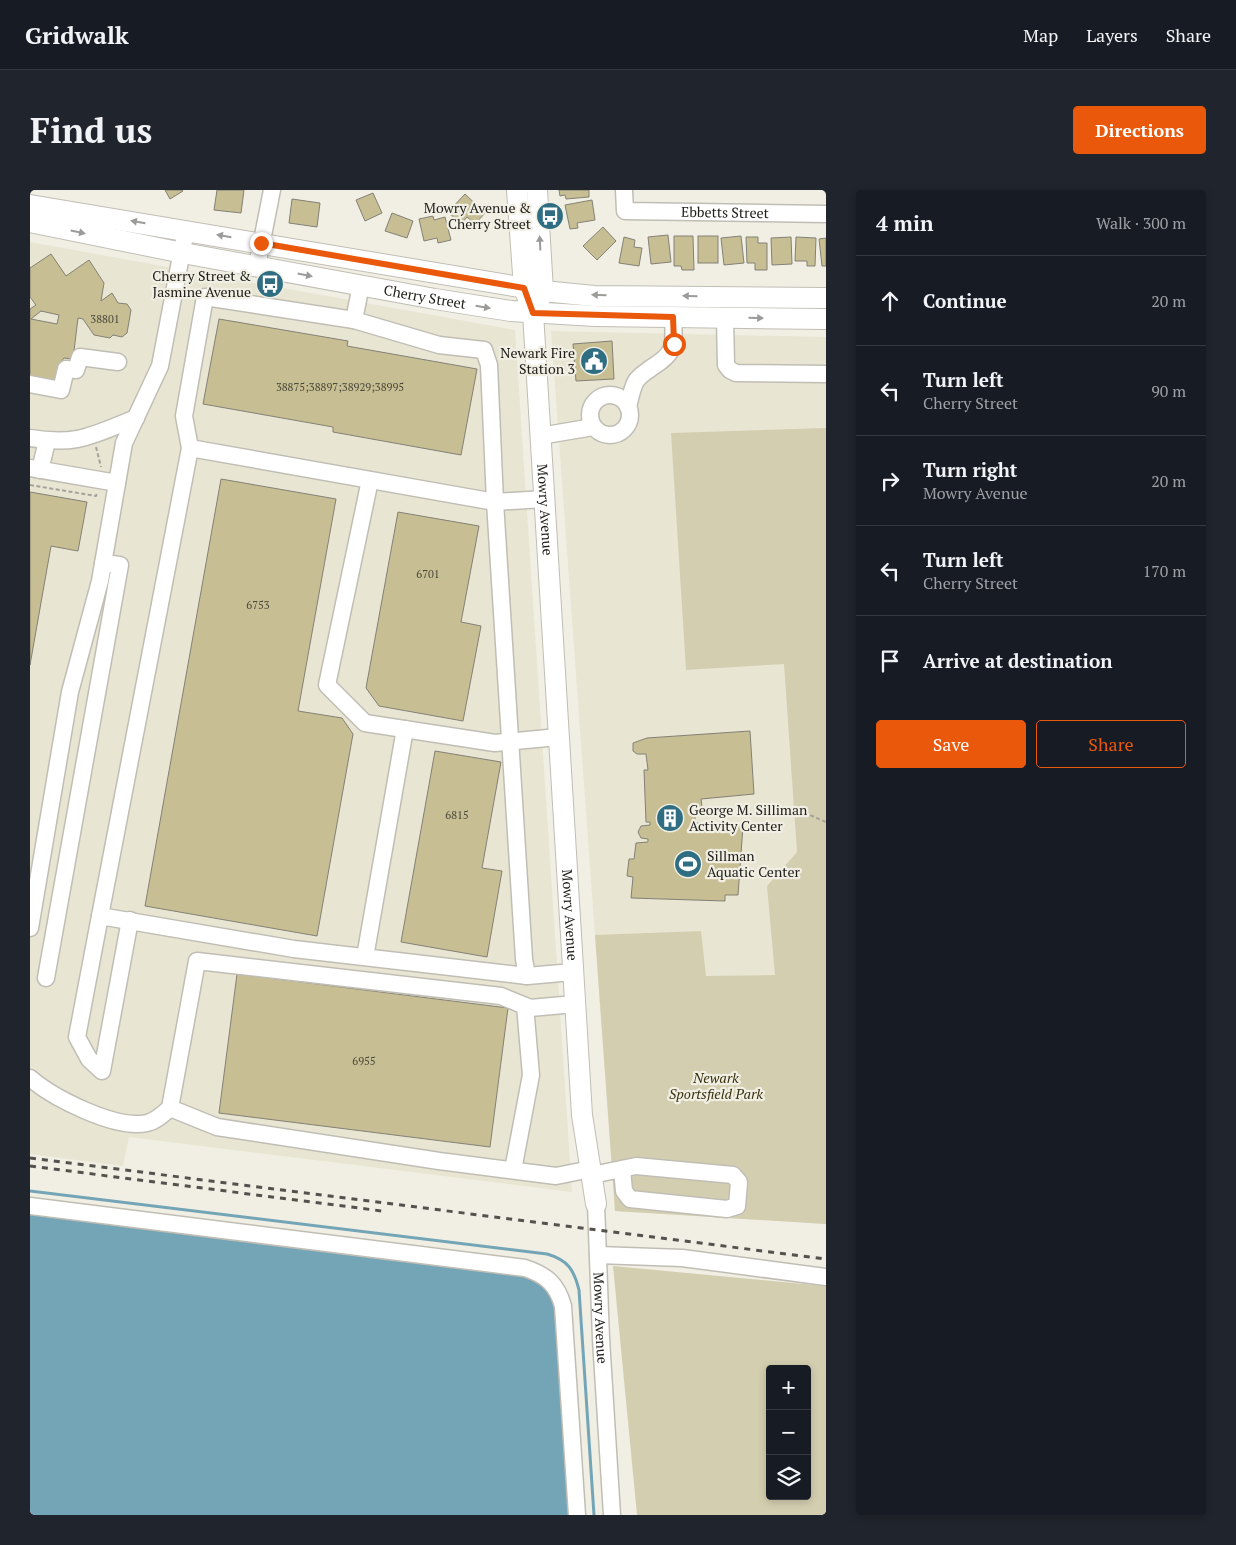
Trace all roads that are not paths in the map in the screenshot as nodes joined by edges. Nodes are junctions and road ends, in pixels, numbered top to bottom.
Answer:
1 (272, 190) edge
2 (517, 190) edge
3 (537, 190) edge
4 (624, 190) edge
5 (30, 205) edge
6 (826, 214) edge
7 (30, 222) edge
8 (186, 230) junction
9 (261, 243) junction
10 (183, 253) junction
11 (257, 266) junction
12 (361, 285) junction
13 (534, 290) junction
14 (826, 298) edge
15 (533, 313) junction
16 (673, 317) junction
17 (725, 318) junction
18 (826, 319) edge
19 (354, 320) junction
20 (118, 362) dead end
21 (826, 374) edge
22 (30, 384) edge
23 (628, 407) junction
24 (136, 418) junction
25 (593, 427) junction
26 (540, 436) junction
27 (30, 438) edge
28 (47, 441) junction
29 (190, 448) junction
30 (35, 469) edge
31 (370, 480) junction
32 (117, 483) junction
33 (544, 499) junction
34 (495, 502) junction
35 (103, 563) junction
36 (405, 729) junction
37 (558, 736) junction
38 (511, 742) junction
39 (100, 916) junction
40 (130, 920) junction
41 (30, 928) edge
42 (365, 957) junction
43 (573, 972) junction
44 (527, 976) junction
45 (46, 978) dead end
46 (575, 1004) junction
47 (525, 1006) junction
48 (30, 1078) edge
49 (170, 1108) junction
50 (622, 1169) junction
51 (513, 1170) junction
52 (591, 1172) junction
53 (596, 1204) joint
54 (30, 1206) edge
55 (598, 1255) junction
56 (826, 1277) edge
57 (577, 1515) edge
58 (612, 1515) edge

1 - 9 street
2 - 13 main road
13 -> 3 main road
4 - 6 street, Ebbetts Street
8 -> 5 main road, Cherry Street
7 -> 10 main road, Cherry Street
9 -> 8 main road, Cherry Street
8 - 10 street
9 - 11 street
9 - 13 main road, Cherry Street
10 - 11 main road, Cherry Street
10 - 24 street
11 -> 12 main road, Cherry Street
12 -> 15 main road, Cherry Street
12 - 19 street
14 -> 13 main road, Cherry Street
13 - 15 main road, Mowry Avenue
15 - 16 main road, Cherry Street
15 - 26 main road, Mowry Avenue
16 - 17 main road, Cherry Street
16 - 23 street
17 -> 18 main road, Cherry Street
17 - 21 street
19 - 29 street
19 - 34 street
20 - 22 street
23 - 25 street
23 - 25 street
24 - 28 street
24 - 32 street
25 - 26 street
26 - 33 main road, Mowry Avenue
27 - 28 street
28 - 30 street
29 - 31 street
29 - 39 street
30 - 32 street
31 - 34 street
31 - 36 street
32 - 35 street
33 - 34 street
33 - 37 main road, Mowry Avenue
34 - 38 street
35 - 41 street
35 - 45 street
36 - 38 street
36 - 42 street
37 - 38 street
37 - 43 main road, Mowry Avenue
38 - 44 street
39 - 40 street
39 - 40 street
40 - 42 street
42 - 44 street
43 - 44 street
43 - 46 main road, Mowry Avenue
46 - 47 street
46 - 52 main road, Mowry Avenue
47 - 49 street
47 - 51 street
48 - 49 street
49 - 51 street
50 - 50 street
50 - 52 street
51 - 52 street
52 - 53 main road, Mowry Avenue
53 - 55 street, Mowry Avenue
54 - 57 street
55 - 56 street
55 - 58 street, Mowry Avenue

